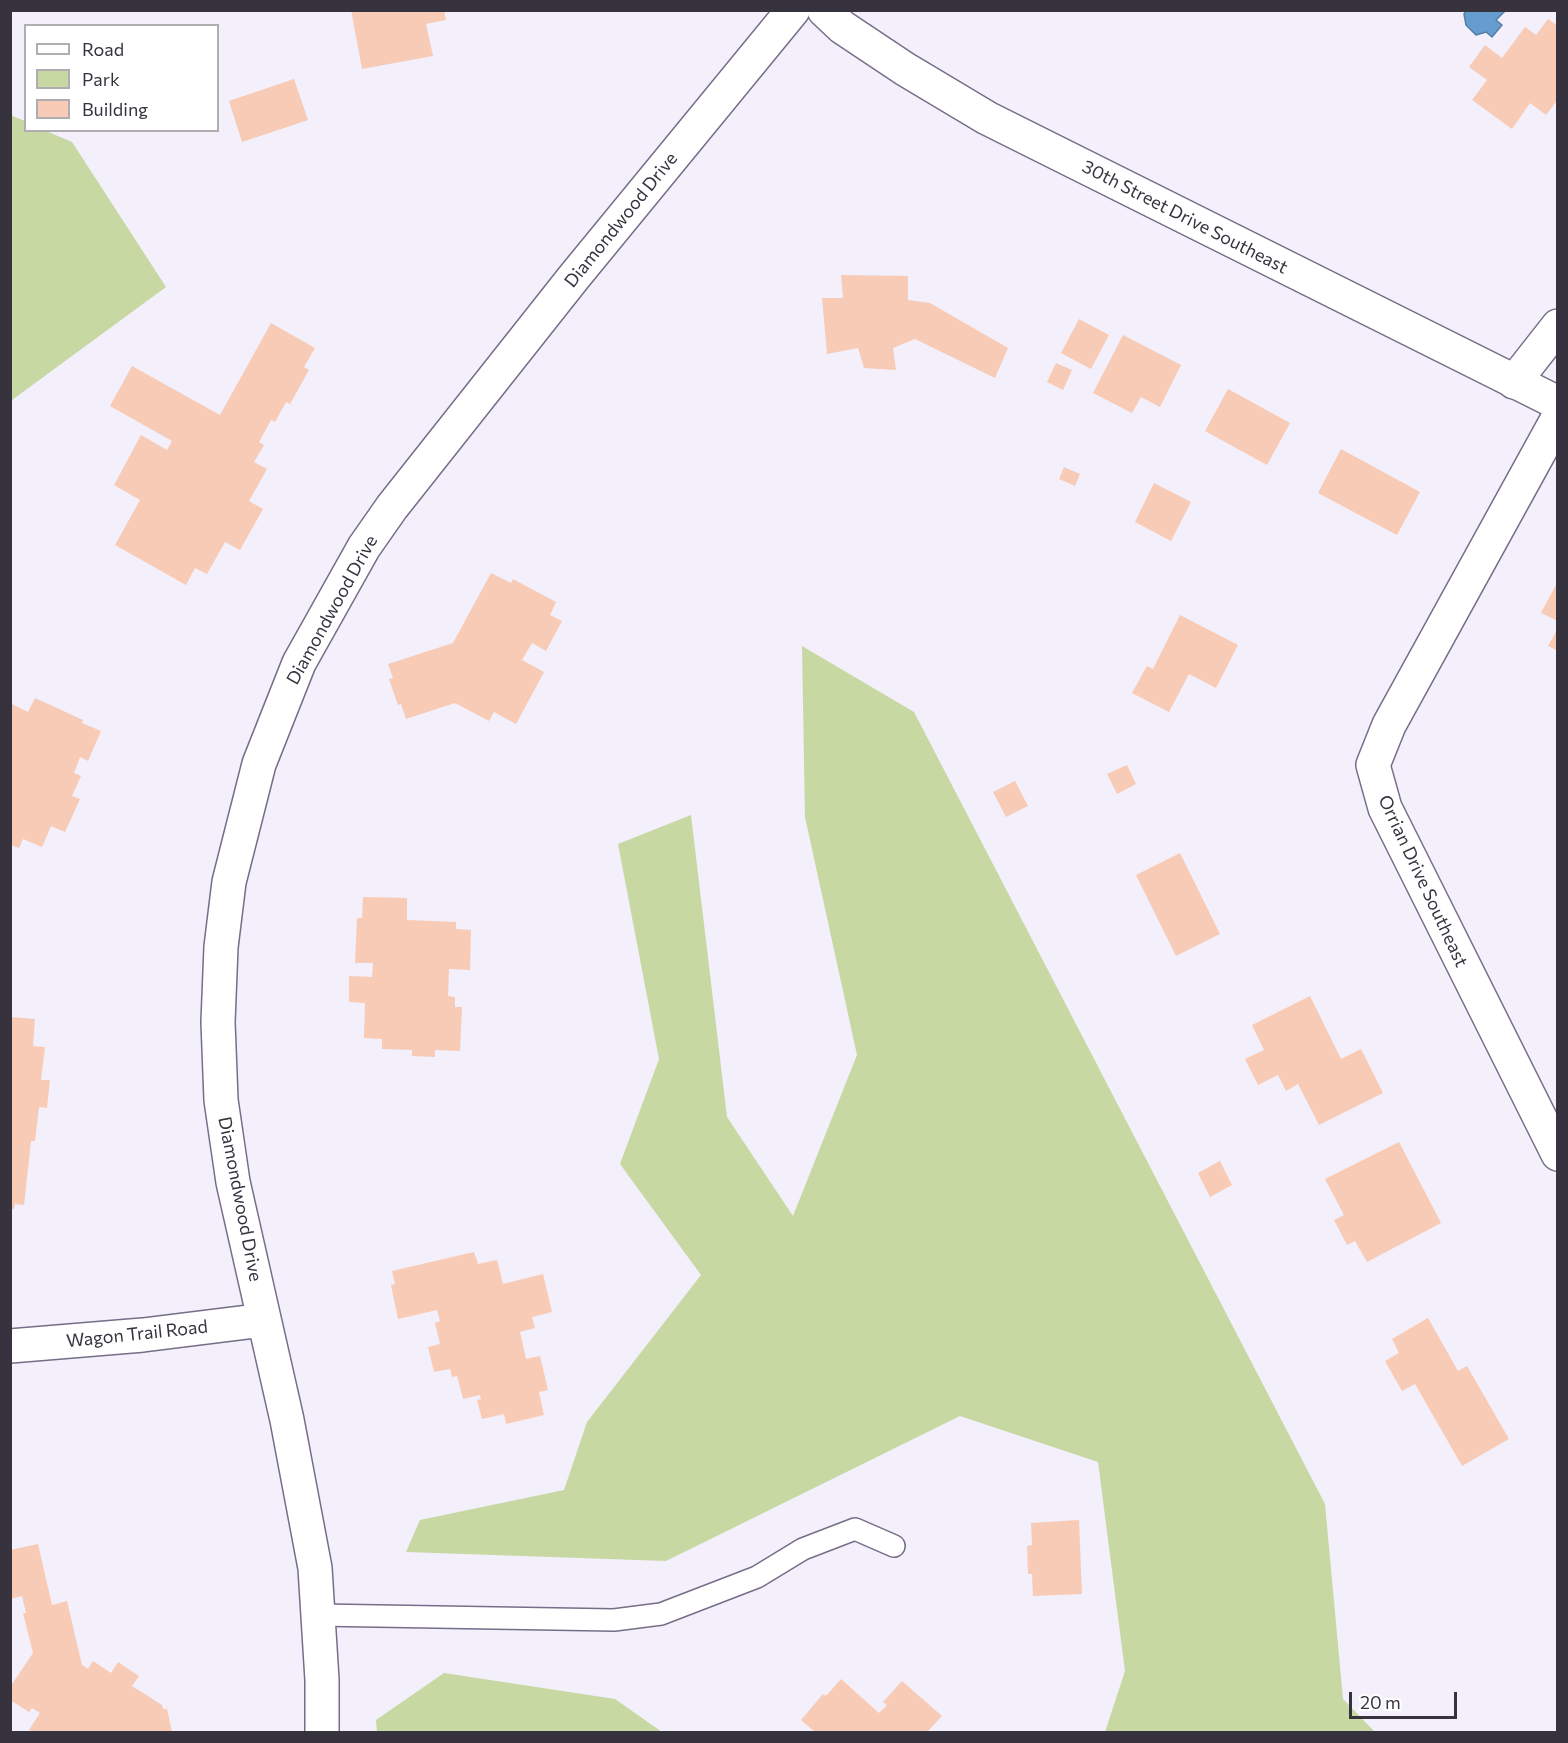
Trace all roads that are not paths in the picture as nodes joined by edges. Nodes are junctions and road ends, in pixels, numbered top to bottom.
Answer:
1 (794, 10) edge
2 (824, 10) edge
3 (1557, 326) edge
4 (1514, 381) junction
5 (1557, 403) edge
6 (1557, 418) edge
7 (1557, 1154) edge
8 (264, 1320) junction
9 (10, 1346) edge
10 (894, 1546) dead end
11 (318, 1615) junction
12 (322, 1732) edge

1 - 8 street, Diamondwood Drive
2 - 4 street, 30th Street Drive Southeast
3 - 4 street
4 - 5 street, 30th Street Drive Southeast
6 - 7 street, Orrian Drive Southeast
8 - 9 street, Wagon Trail Road
8 - 11 street, Diamondwood Drive
10 - 11 lane
11 - 12 street, Diamondwood Drive

